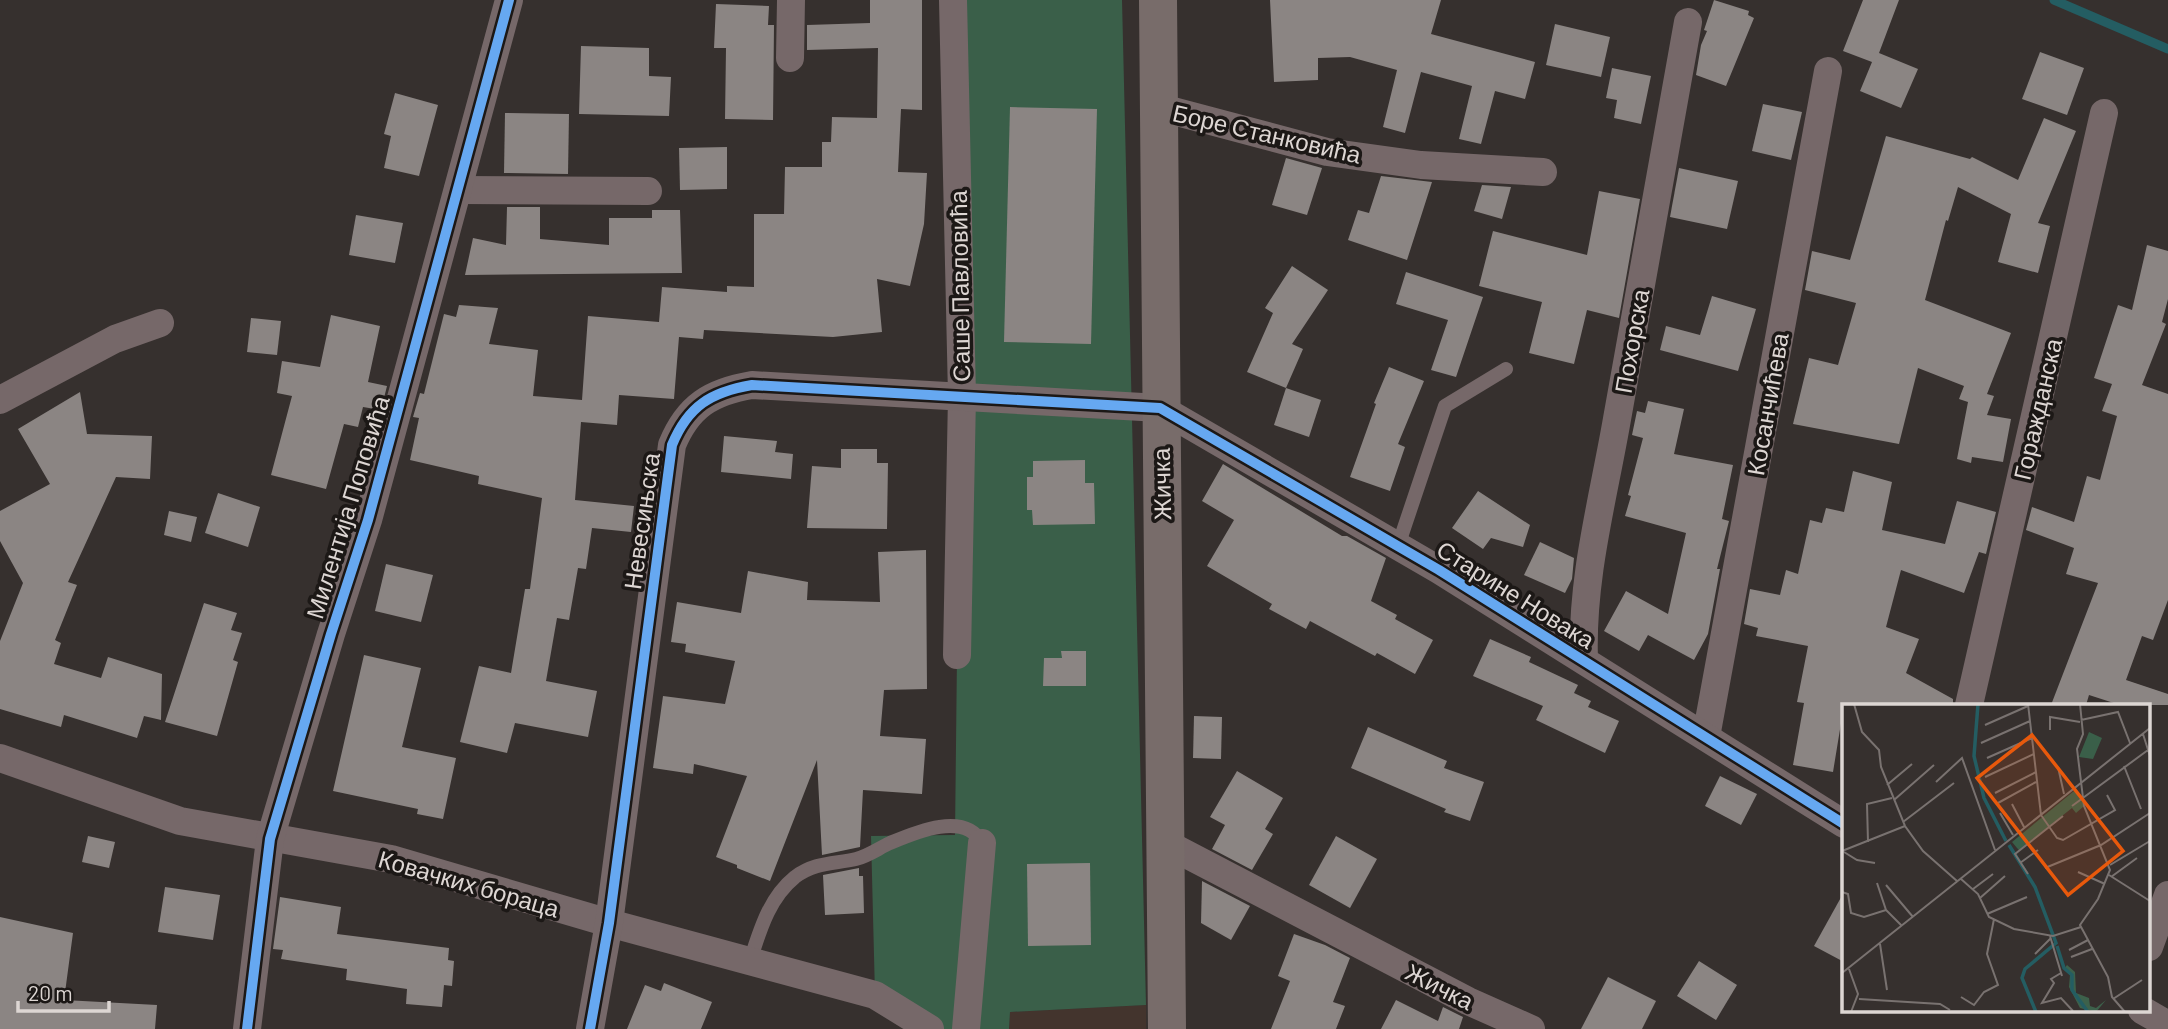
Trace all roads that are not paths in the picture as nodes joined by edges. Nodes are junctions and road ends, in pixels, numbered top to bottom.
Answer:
1 (509, 0) edge
2 (791, 0) edge
3 (953, 0) edge
4 (1158, 0) edge
5 (1688, 22) dead end
6 (790, 58) dead end
7 (1828, 71) dead end
8 (1158, 107) junction
9 (2104, 113) dead end
10 (1543, 172) dead end
11 (458, 190) junction
12 (648, 191) dead end
13 (160, 323) dead end
14 (1506, 369) dead end
15 (962, 396) junction
16 (0, 400) edge
17 (1160, 408) junction
18 (1398, 546) junction
19 (957, 655) dead end
20 (1584, 660) junction
21 (1969, 704) edge
22 (1706, 737) junction
23 (0, 758) edge
24 (1842, 823) edge
25 (270, 839) junction
26 (1165, 843) junction
27 (982, 844) joint
28 (2168, 895) edge
29 (609, 923) junction
30 (2150, 944) edge
31 (750, 961) junction
32 (2145, 1012) edge
33 (2168, 1025) edge
34 (247, 1029) edge
35 (590, 1029) edge
36 (930, 1029) edge
37 (966, 1029) edge
38 (1167, 1029) edge
39 (1531, 1029) edge

1 - 11 street, Милентија Поповића
2 - 6 street
3 - 15 street, Саше Павловића
4 - 8 main road, Жичка
5 - 20 street, Похорска
7 - 22 street, Косанчићева
8 - 10 street, Боре Станковића
8 - 17 main road, Жичка
9 - 21 street, Горажданска
11 - 12 street
11 - 25 street, Милентија Поповића
13 - 16 street
14 - 18 lane
15 - 17 street, Невесињска
15 - 19 street, Саше Павловића
15 - 29 street, Невесињска
17 - 18 street, Старине Новака
17 - 26 main road, Жичка
18 - 20 street, Старине Новака
20 - 22 street, Старине Новака
22 - 24 street, Старине Новака
23 - 25 street, Ковачких бораца
25 - 29 street, Ковачких бораца
25 - 34 street, Милентија Поповића
26 - 38 main road, Жичка
26 - 39 street, Жичка
27 - 31 lane
27 - 37 street
28 - 30 street
29 - 31 street, Ковачких бораца
29 - 35 street, Невесињска
31 - 36 street, Ковачких бораца
32 - 33 street

